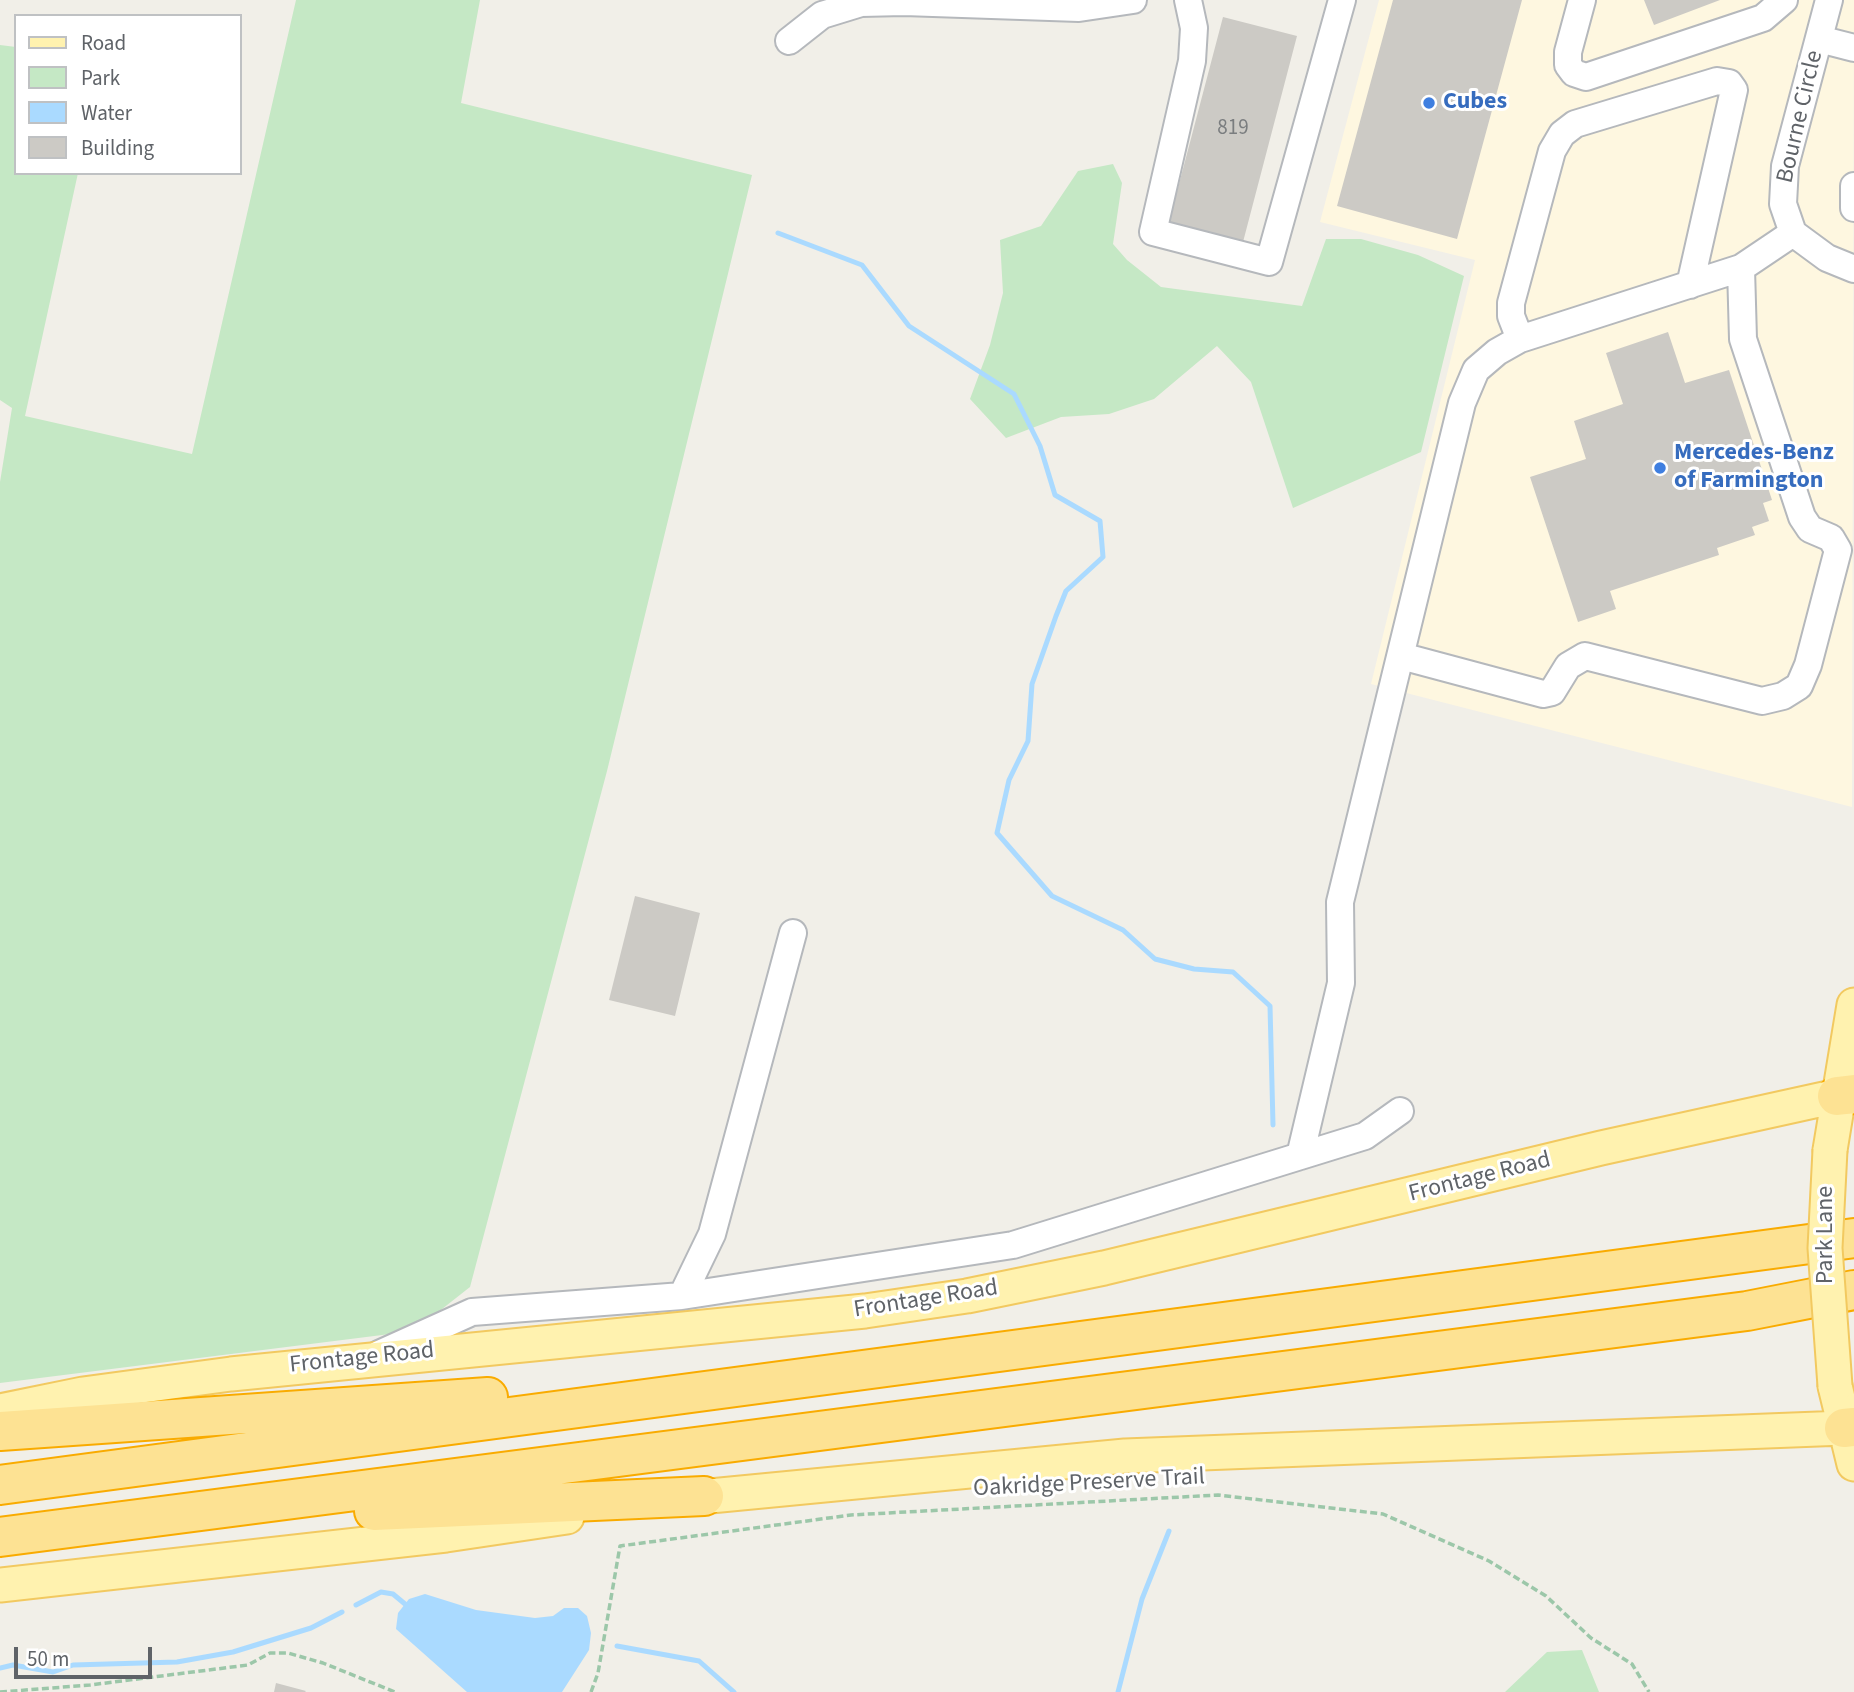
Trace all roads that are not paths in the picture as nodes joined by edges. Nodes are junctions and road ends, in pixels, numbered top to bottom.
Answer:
1 (1133, 0) edge
2 (1188, 0) edge
3 (1342, 0) edge
4 (1582, 0) edge
5 (1784, 0) edge
6 (1820, 1) edge
7 (1819, 39) junction
8 (789, 41) dead end
9 (1854, 48) edge
10 (1854, 186) edge
11 (1854, 208) edge
12 (1793, 233) junction
13 (1853, 262) edge
14 (1741, 268) junction
15 (1690, 285) junction
16 (1520, 339) junction
17 (1401, 656) junction
18 (793, 933) dead end
19 (1854, 1005) edge
20 (1845, 1095) edge
21 (1400, 1111) dead end
22 (1300, 1156) junction
23 (1854, 1238) edge
24 (1854, 1290) edge
25 (682, 1296) junction
26 (1854, 1310) edge
27 (1747, 1311) junction
28 (371, 1358) junction
29 (867, 1370) junction
30 (0, 1411) edge
31 (0, 1431) edge
32 (1851, 1440) edge
33 (0, 1485) edge
34 (704, 1496) junction
35 (92, 1525) junction
36 (0, 1537) edge
37 (0, 1585) edge

1 - 8 street
2 - 3 street
4 - 5 street
6 - 7 street, Bourne Circle
7 - 9 street
7 - 12 street, Bourne Circle
10 - 11 street
12 - 13 street
12 - 14 street
14 - 15 street
14 - 17 street
15 - 16 street
15 - 16 street
16 - 17 street
17 - 22 street
18 - 25 street
19 - 20 main road, Park Lane
20 - 28 main road, Frontage Road
20 - 32 main road, Park Lane, bridge
21 - 22 street
22 - 25 street
23 - 29 highway
24 - 27 highway
25 - 28 street
26 - 27 highway
27 - 35 highway
28 - 30 main road, Frontage Road
29 - 31 highway
29 - 33 highway
32 - 34 main road
34 - 35 highway
34 - 37 main road
35 - 36 highway

